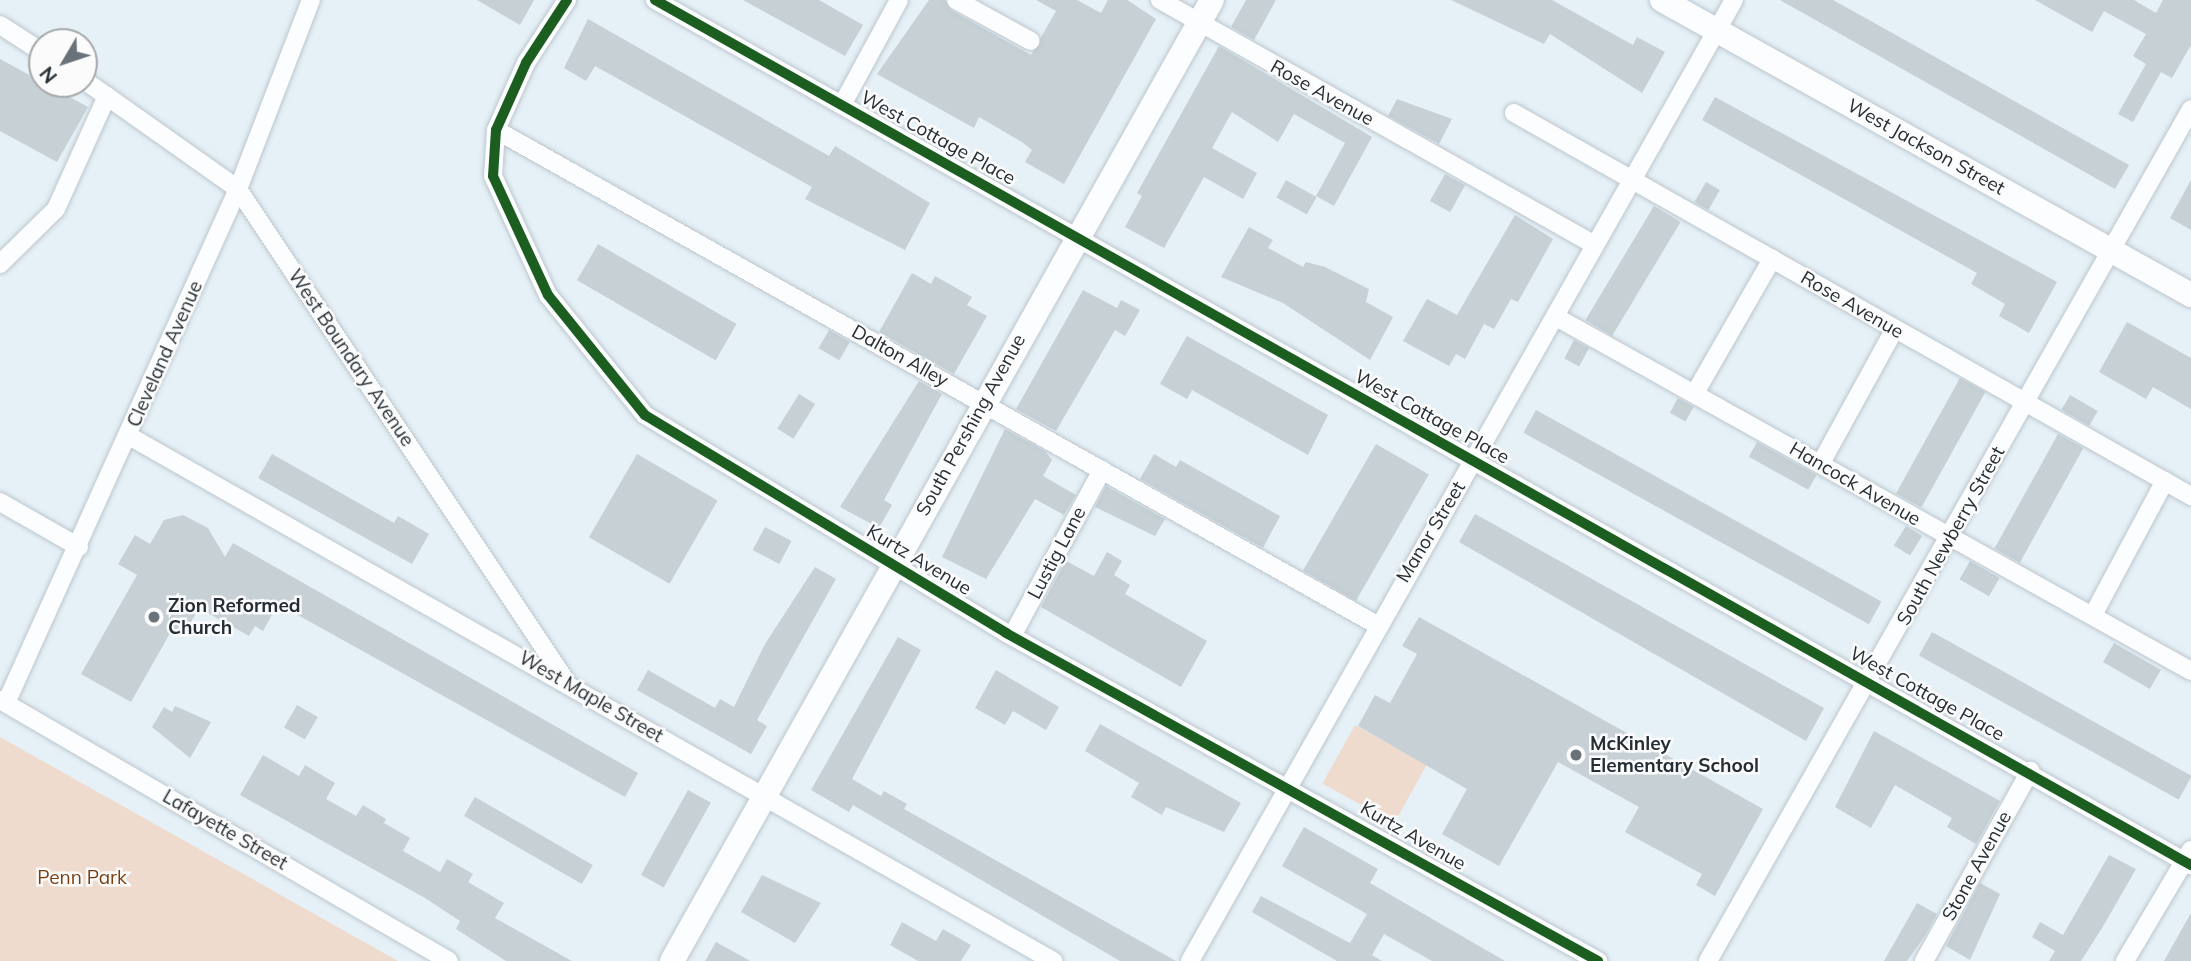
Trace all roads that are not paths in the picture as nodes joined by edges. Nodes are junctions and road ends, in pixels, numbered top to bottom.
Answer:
1 (311, 0) edge
2 (567, 0) edge
3 (655, 0) edge
4 (899, 0) edge
5 (956, 0) edge
6 (1160, 0) edge
7 (1212, 0) edge
8 (1661, 0) edge
9 (1734, 0) edge
10 (1199, 24) junction
11 (0, 25) edge
12 (1717, 31) junction
13 (1031, 41) dead end
14 (28, 43) edge
15 (98, 90) edge
16 (107, 96) junction
17 (842, 105) junction
18 (2191, 109) edge
19 (1514, 113) dead end
20 (496, 130) junction
21 (1633, 178) junction
22 (238, 189) junction
23 (1078, 237) junction
24 (1595, 245) junction
25 (2112, 250) junction
26 (1772, 259) junction
27 (0, 264) edge
28 (2191, 295) edge
29 (1556, 317) junction
30 (1894, 330) junction
31 (1695, 393) junction
32 (982, 401) junction
33 (2027, 403) junction
34 (129, 436) junction
35 (1474, 461) junction
36 (1821, 463) junction
37 (1102, 470) junction
38 (2165, 481) junction
39 (2191, 496) edge
40 (0, 502) edge
41 (1950, 539) junction
42 (79, 547) junction
43 (894, 564) junction
44 (2093, 615) junction
45 (1377, 625) junction
46 (1012, 636) junction
47 (2191, 671) edge
48 (1869, 681) junction
49 (568, 684) junction
50 (3, 702) edge
51 (2030, 771) junction
52 (1288, 784) junction
53 (763, 795) junction
54 (2189, 859) edge
55 (449, 961) edge
56 (672, 961) edge
57 (1053, 961) edge
58 (1190, 961) edge
59 (1598, 961) edge
60 (1708, 961) edge
61 (1924, 961) edge
62 (2125, 961) edge

1 - 22 street, Cleveland Avenue
2 - 20 street, Kurtz Avenue
3 - 17 street, West Cottage Place
4 - 17 street
5 - 13 street
6 - 10 street, Rose Avenue
7 - 10 street, South Pershing Avenue
8 - 12 street, West Jackson Street
9 - 12 street, Manor Street
10 - 23 street, South Pershing Avenue
10 - 24 street, Rose Avenue
11 - 14 street
12 - 21 street, Manor Street
12 - 25 street, West Jackson Street
15 - 16 street, West Boundary Avenue
16 - 22 street, West Boundary Avenue
16 - 27 street
17 - 23 street, West Cottage Place
18 - 25 street, South Newberry Street
19 - 21 street, Rose Avenue
20 - 32 street, Dalton Alley
20 - 43 street, Kurtz Avenue
21 - 24 street, Manor Street
21 - 26 street, Rose Avenue
22 - 34 street, Cleveland Avenue
22 - 49 street, West Boundary Avenue
23 - 32 street, South Pershing Avenue
23 - 35 street, West Cottage Place
24 - 29 street, Manor Street
25 - 28 street, West Jackson Street
25 - 33 street, South Newberry Street
26 - 30 street, Rose Avenue
26 - 31 street
29 - 31 street, Hancock Avenue
29 - 35 street, Manor Street
30 - 33 street, Rose Avenue
30 - 36 street
31 - 36 street, Hancock Avenue
32 - 37 street, Dalton Alley
32 - 43 street, South Pershing Avenue
33 - 38 street, Rose Avenue
33 - 41 street, South Newberry Street
34 - 42 street, Cleveland Avenue
34 - 49 street, West Maple Street
35 - 45 street, Manor Street
35 - 48 street, West Cottage Place
36 - 41 street, Hancock Avenue
37 - 45 street, Dalton Alley
37 - 46 street, Lustig Lane
38 - 39 street, Rose Avenue
38 - 44 street
40 - 42 street
41 - 44 street, Hancock Avenue
41 - 48 street, South Newberry Street
42 - 50 street, Cleveland Avenue
43 - 46 street, Kurtz Avenue
43 - 53 street, South Pershing Avenue
44 - 47 street, Hancock Avenue
45 - 52 street, Manor Street
46 - 52 street, Kurtz Avenue
48 - 51 street, West Cottage Place
48 - 60 street, South Newberry Street
49 - 53 street, West Maple Street
50 - 55 street, Lafayette Street
51 - 54 street, West Cottage Place
51 - 61 street, Stone Avenue
52 - 58 street, Manor Street
52 - 59 street, Kurtz Avenue
53 - 56 street, South Pershing Avenue
53 - 57 street, West Maple Street
54 - 62 street

